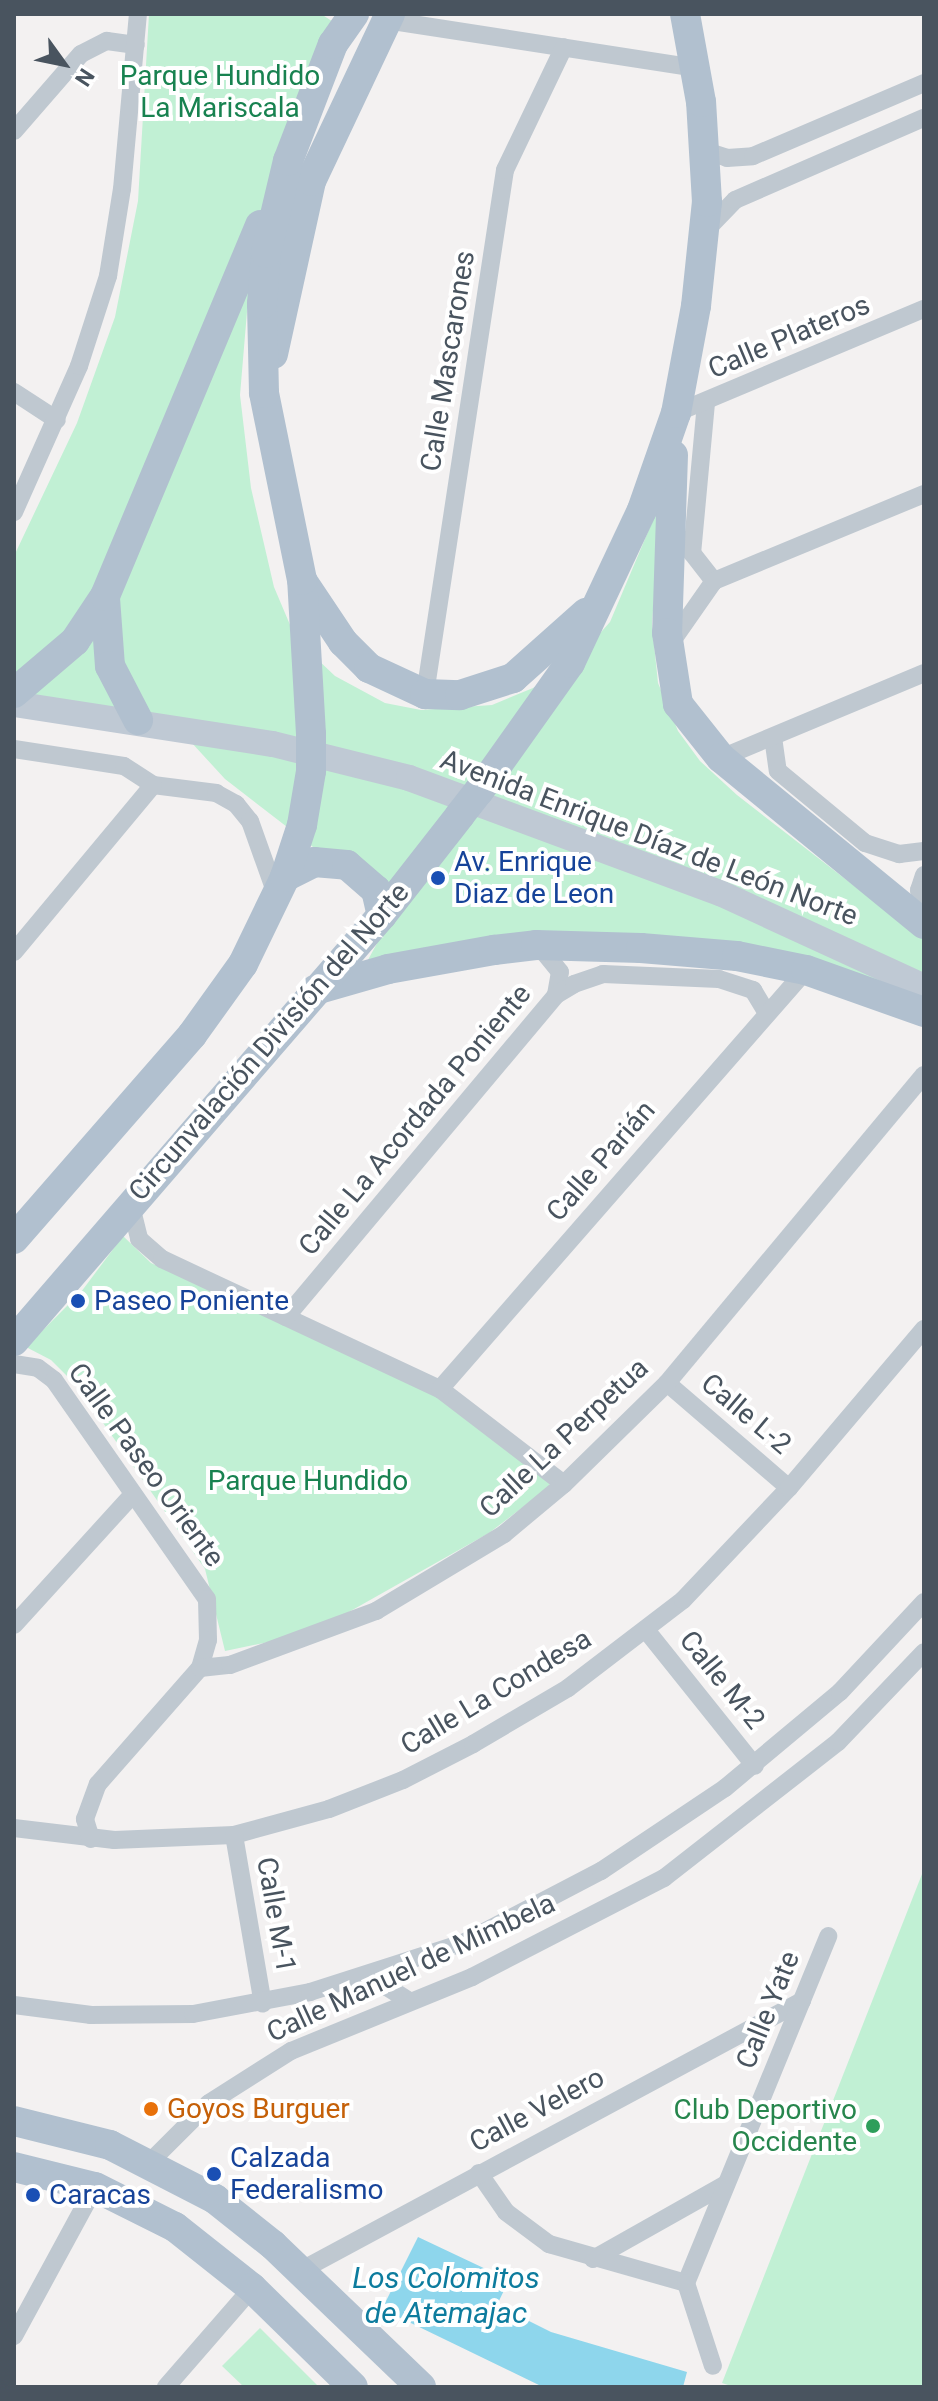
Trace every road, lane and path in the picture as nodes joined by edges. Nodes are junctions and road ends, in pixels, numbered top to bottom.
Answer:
1 (138, 14) edge
2 (354, 14) edge
3 (682, 16) edge
4 (388, 17) edge
5 (136, 45) junction
6 (564, 47) junction
7 (695, 68) junction
8 (924, 83) edge
9 (924, 118) edge
10 (14, 131) edge
11 (706, 151) junction
12 (280, 188) junction
13 (703, 237) junction
14 (924, 309) edge
15 (14, 392) edge
16 (264, 393) junction
17 (706, 403) junction
18 (676, 413) junction
19 (57, 420) junction
20 (924, 494) edge
21 (14, 512) edge
22 (680, 554) junction
23 (302, 580) junction
24 (714, 581) junction
25 (605, 591) junction
26 (105, 596) junction
27 (668, 650) junction
28 (924, 673) edge
29 (14, 693) edge
30 (425, 694) junction
31 (14, 704) edge
32 (138, 720) junction
33 (773, 737) junction
34 (14, 749) edge
35 (721, 758) junction
36 (153, 785) junction
37 (924, 851) edge
38 (924, 875) edge
39 (281, 886) junction
40 (924, 913) edge
41 (382, 915) junction
42 (924, 924) edge
43 (536, 945) junction
44 (14, 952) edge
45 (806, 970) junction
46 (924, 987) edge
47 (313, 991) junction
48 (556, 995) junction
49 (924, 1012) edge
50 (767, 1013) junction
51 (924, 1075) edge
52 (130, 1202) junction
53 (14, 1239) edge
54 (286, 1317) junction
55 (924, 1329) edge
56 (14, 1341) edge
57 (14, 1364) edge
58 (667, 1383) junction
59 (440, 1389) junction
60 (564, 1484) junction
61 (789, 1488) junction
62 (133, 1494) junction
63 (924, 1602) edge
64 (14, 1625) edge
65 (646, 1630) junction
66 (924, 1652) edge
67 (200, 1668) junction
68 (755, 1766) junction
69 (14, 1828) edge
70 (234, 1835) junction
71 (91, 1839) junction
72 (828, 1936) dead end
73 (398, 1967) junction
74 (363, 1978) junction
75 (409, 2001) junction
76 (802, 2001) junction
77 (263, 2004) junction
78 (14, 2005) edge
79 (369, 2018) junction
80 (14, 2121) edge
81 (150, 2162) junction
82 (14, 2167) edge
83 (479, 2173) junction
84 (726, 2184) junction
85 (95, 2187) junction
86 (593, 2259) junction
87 (300, 2271) junction
88 (686, 2283) junction
89 (252, 2288) junction
90 (14, 2336) edge
91 (713, 2366) dead end
92 (166, 2387) edge
93 (353, 2387) edge
94 (421, 2387) edge

1 - 5 street
2 - 12 main road
3 - 7 main road, Circunvalación División del Norte
4 - 6 street
4 - 16 main road
5 - 10 street
5 - 19 street
6 - 7 street
6 - 30 street, Calle Mascarones
7 - 11 main road, Circunvalación División del Norte
8 - 11 street
9 - 13 street
11 - 13 main road, Circunvalación División del Norte
12 - 16 main road
12 - 26 main road
13 - 18 main road, Circunvalación División del Norte
14 - 17 street, Calle Plateros
15 - 19 street
16 - 23 main road
17 - 18 street, Calle Plateros
17 - 22 street
18 - 22 main road
18 - 25 main road, Circunvalación División del Norte
19 - 21 street
20 - 24 street
22 - 24 street
22 - 27 main road
23 - 30 main road
23 - 39 main road, bridge
24 - 27 street
25 - 30 main road
25 - 41 main road, Circunvalación División del Norte, bridge
26 - 29 main road
26 - 32 main road
27 - 35 main road
28 - 33 street
31 - 32 main road, Avenida Enrique Díaz de León Norte
32 - 46 main road, Avenida Enrique Díaz de León Norte
33 - 35 street
33 - 37 street
34 - 36 street
35 - 42 main road
36 - 39 street
36 - 44 street
38 - 40 street
39 - 41 main road
39 - 53 main road
41 - 47 main road, Circunvalación División del Norte
43 - 45 main road
43 - 47 main road
43 - 48 street, Calle La Acordada Poniente
45 - 49 main road
45 - 50 street, Calle Parián
47 - 52 main road, Circunvalación División del Norte
48 - 50 street
48 - 54 street, Calle La Acordada Poniente
50 - 59 street, Calle Parián
51 - 58 street, Calle La Perpetua
52 - 54 street
52 - 56 main road, Circunvalación División del Norte
54 - 59 street
55 - 61 street, Calle La Condesa
57 - 62 street, Calle Paseo Oriente
58 - 60 street, Calle La Perpetua
58 - 61 street, Calle L-2
59 - 60 street
60 - 67 street, Calle La Perpetua
61 - 65 street, Calle La Condesa
62 - 64 street
62 - 67 street, Calle Paseo Oriente
63 - 68 street, Calle Manuel de Mimbela
65 - 68 street, Calle M-2
65 - 70 street, Calle La Condesa
66 - 75 street, Calle Manuel de Mimbela
67 - 71 street
68 - 73 street, Calle Manuel de Mimbela
69 - 71 street, Calle La Condesa
70 - 71 street, Calle La Condesa
70 - 77 street, Calle M-1
72 - 76 street, Calle Yate
73 - 74 street, Calle Manuel de Mimbela
73 - 75 street
74 - 77 street, Calle Manuel de Mimbela
74 - 79 street
75 - 79 street, Calle Manuel de Mimbela
76 - 83 street, Calle Velero
76 - 84 street, Calle Yate
77 - 78 street, Calle Manuel de Mimbela
79 - 81 street, Calle Manuel de Mimbela
80 - 81 main road
81 - 87 main road
82 - 85 main road
83 - 86 street
83 - 87 street, Calle Velero
84 - 86 street
84 - 88 street, Calle Yate
85 - 89 main road
85 - 90 street
86 - 88 street
87 - 94 main road
88 - 91 street
89 - 92 street
89 - 93 main road

